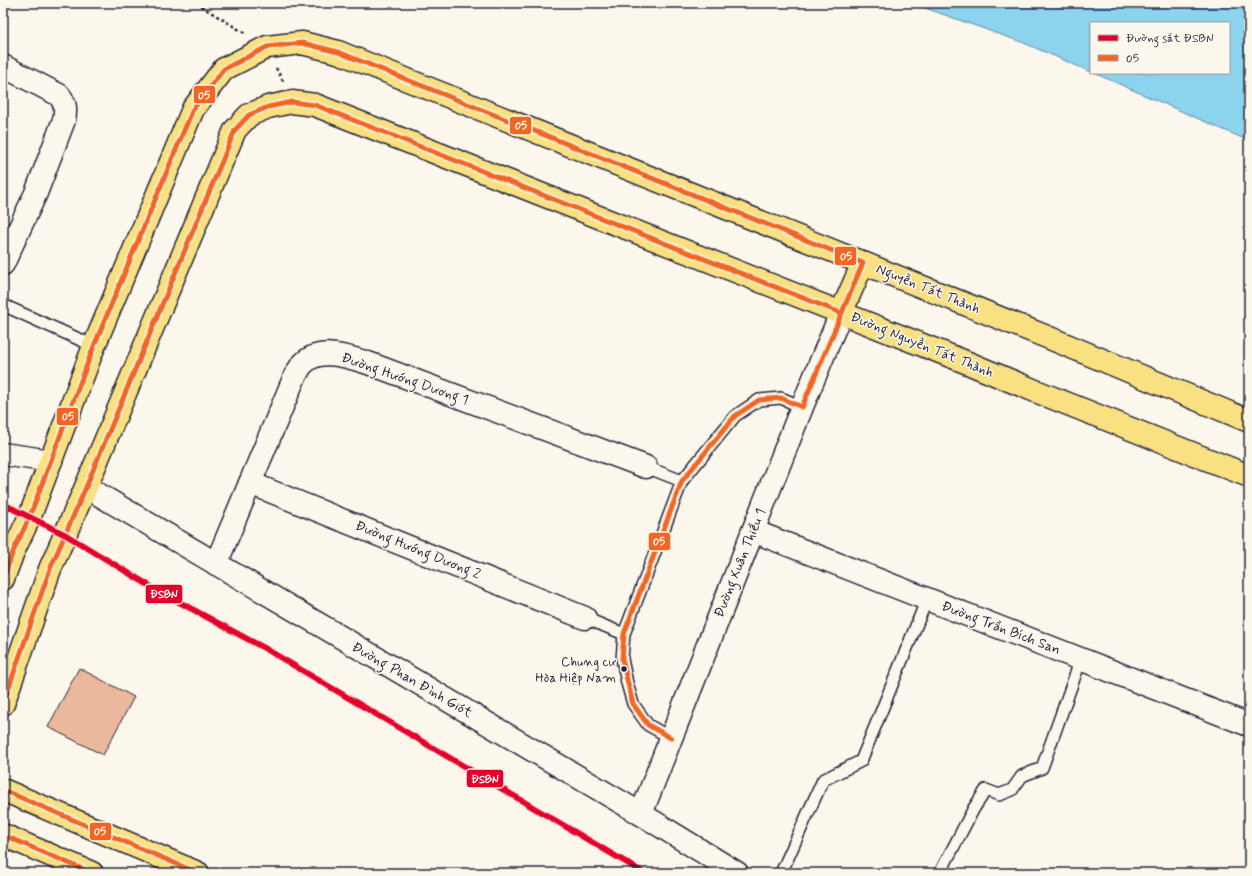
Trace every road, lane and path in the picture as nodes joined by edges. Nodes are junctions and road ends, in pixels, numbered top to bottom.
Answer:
1 (3, 66) edge
2 (863, 263) junction
3 (3, 264) edge
4 (3, 305) edge
5 (841, 313) junction
6 (94, 346) junction
7 (802, 407) junction
8 (1249, 421) edge
9 (3, 454) edge
10 (51, 461) junction
11 (646, 467) joint
12 (1249, 476) edge
13 (682, 481) junction
14 (250, 482) junction
15 (86, 487) junction
16 (753, 530) junction
17 (216, 564) junction
18 (3, 579) edge
19 (927, 598) junction
20 (585, 618) joint
21 (624, 634) junction
22 (1081, 659) junction
23 (3, 704) edge
24 (1249, 725) edge
25 (670, 738) junction
26 (3, 790) edge
27 (641, 814) junction
28 (3, 835) edge
29 (92, 873) edge
30 (198, 873) edge
31 (737, 873) edge
32 (780, 873) edge
33 (940, 873) edge

1 - 3 street
2 - 5 main road
2 - 6 main road, Nguyễn Tất Thành
2 - 8 main road, Nguyễn Tất Thành
4 - 6 lane
5 - 7 street, Đường Xuân Thiều 1
5 - 12 main road, Đường Nguyễn Tất Thành
5 - 15 main road, Đường Nguyễn Tất Thành
6 - 10 main road, Nguyễn Tất Thành
7 - 13 lane
7 - 16 street, Đường Xuân Thiều 1
9 - 10 street
10 - 18 main road, Nguyễn Tất Thành
11 - 13 lane
11 - 14 street, Đường Hướng Dương 1
13 - 21 lane
14 - 17 street, Đường Hướng Dương 1
14 - 20 street, Đường Hướng Dương 2
15 - 17 street, Đường Phan Đình Giót
15 - 23 main road, Đường Nguyễn Tất Thành
16 - 19 street, Đường Trần Bích San
16 - 25 street, Đường Xuân Thiều 1
17 - 27 street, Đường Phan Đình Giót
19 - 22 street, Đường Trần Bích San
19 - 32 lane
20 - 21 lane
21 - 25 lane
22 - 24 street, Đường Trần Bích San
22 - 33 lane
25 - 27 street, Đường Xuân Thiều 1
26 - 30 main road
27 - 31 street, Đường Phan Đình Giót
28 - 29 main road

